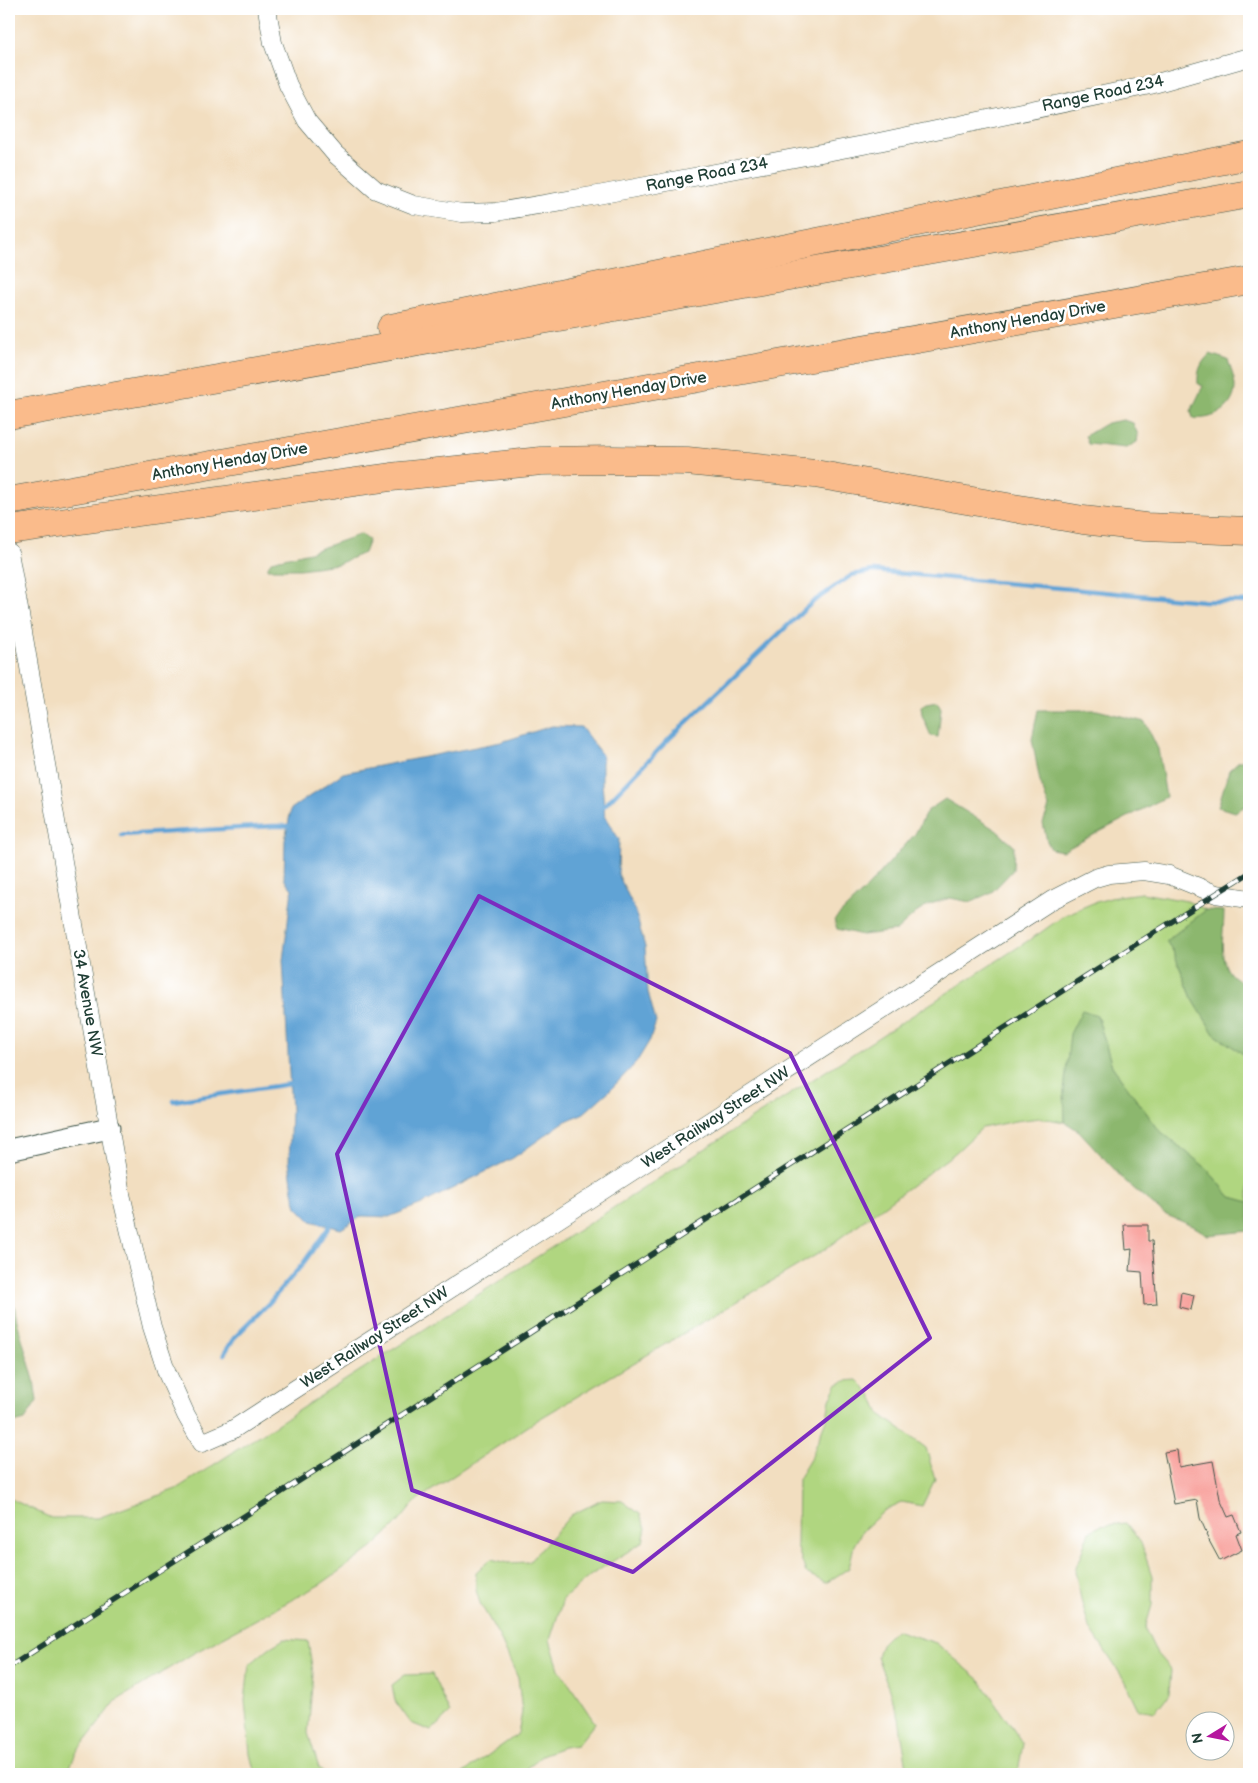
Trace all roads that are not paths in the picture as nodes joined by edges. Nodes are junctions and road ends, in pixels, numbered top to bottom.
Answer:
1 (268, 9) edge
2 (1249, 57) edge
3 (1249, 155) edge
4 (1249, 194) edge
5 (1249, 280) edge
6 (239, 374) junction
7 (9, 415) edge
8 (9, 501) edge
9 (9, 530) edge
10 (1249, 531) edge
11 (9, 552) edge
12 (1249, 899) edge
13 (109, 1128) junction
14 (9, 1150) edge
15 (202, 1443) joint

1 - 2 street, Range Road 234
3 - 6 highway
4 - 6 highway
5 - 8 highway, Anthony Henday Drive
6 - 7 highway
9 - 10 highway
11 - 13 street, 34 Avenue NW
12 - 15 street, West Railway Street NW
13 - 14 street
13 - 15 street, 34 Avenue NW

